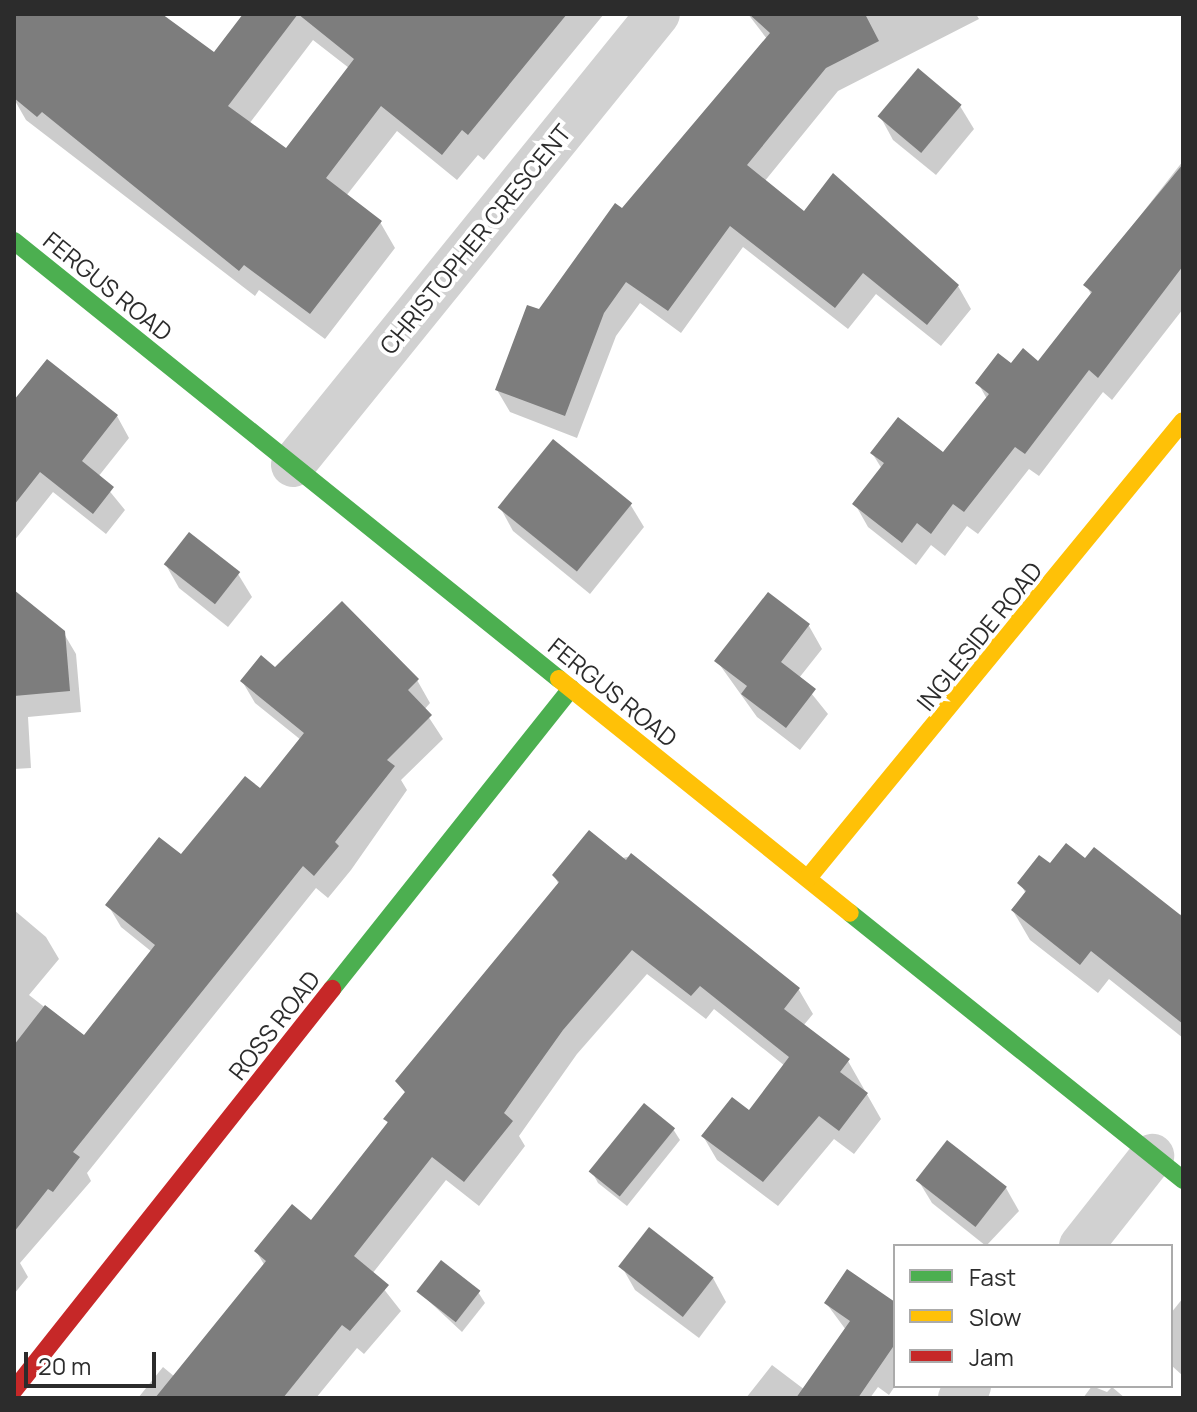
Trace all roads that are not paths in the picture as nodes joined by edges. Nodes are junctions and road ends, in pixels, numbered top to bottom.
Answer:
1 (658, 14) edge
2 (14, 241) edge
3 (1183, 421) edge
4 (293, 465) junction
5 (571, 689) junction
6 (808, 878) junction
7 (1168, 1168) edge
8 (1083, 1244) edge
9 (14, 1390) edge

1 - 4 street, CHRISTOPHER CRESCENT
2 - 4 street, FERGUS ROAD
3 - 6 street, INGLESIDE ROAD
4 - 5 street, FERGUS ROAD
5 - 6 street, FERGUS ROAD
5 - 9 street, ROSS ROAD
6 - 7 street, FERGUS ROAD
7 - 8 street

